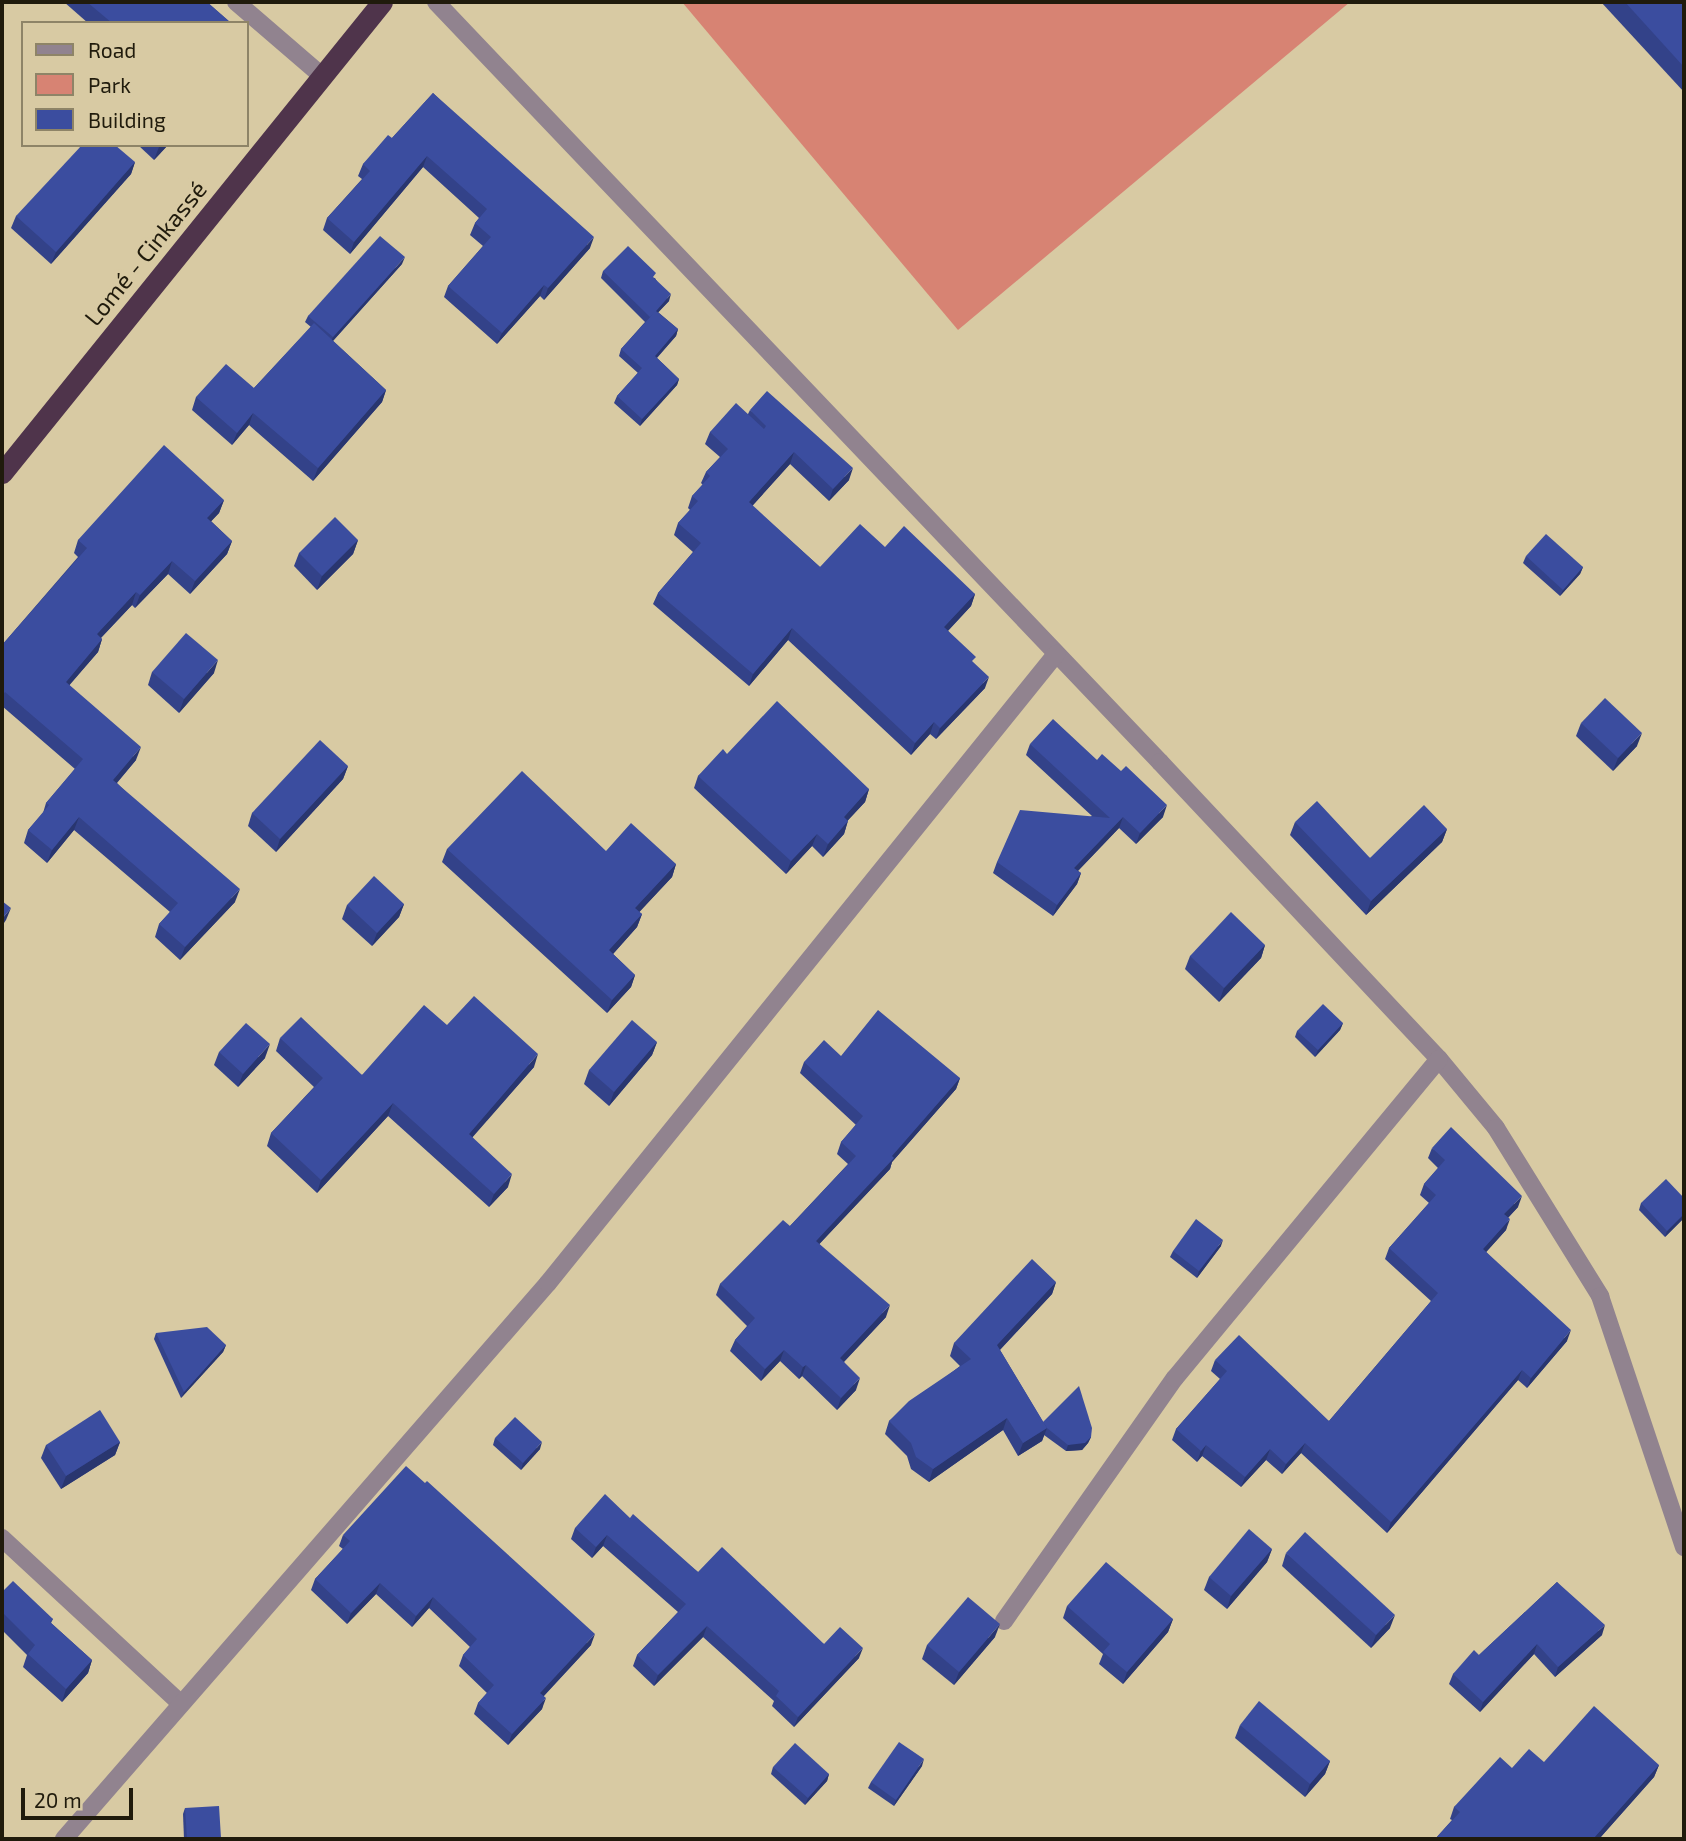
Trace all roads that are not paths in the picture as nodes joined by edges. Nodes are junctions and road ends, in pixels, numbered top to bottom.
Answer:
1 (236, 2) edge
2 (382, 2) edge
3 (436, 2) edge
4 (321, 75) junction
5 (2, 473) edge
6 (1056, 654) junction
7 (1439, 1059) junction
8 (2, 1538) edge
9 (1684, 1547) edge
10 (1004, 1621) dead end
11 (181, 1704) junction
12 (64, 1839) edge

1 - 4 street
2 - 4 highway, Lomé - Cinkassé
3 - 6 street
4 - 5 highway, Lomé - Cinkassé
6 - 7 street
6 - 11 street
7 - 9 street
7 - 10 street
8 - 11 street
11 - 12 street

